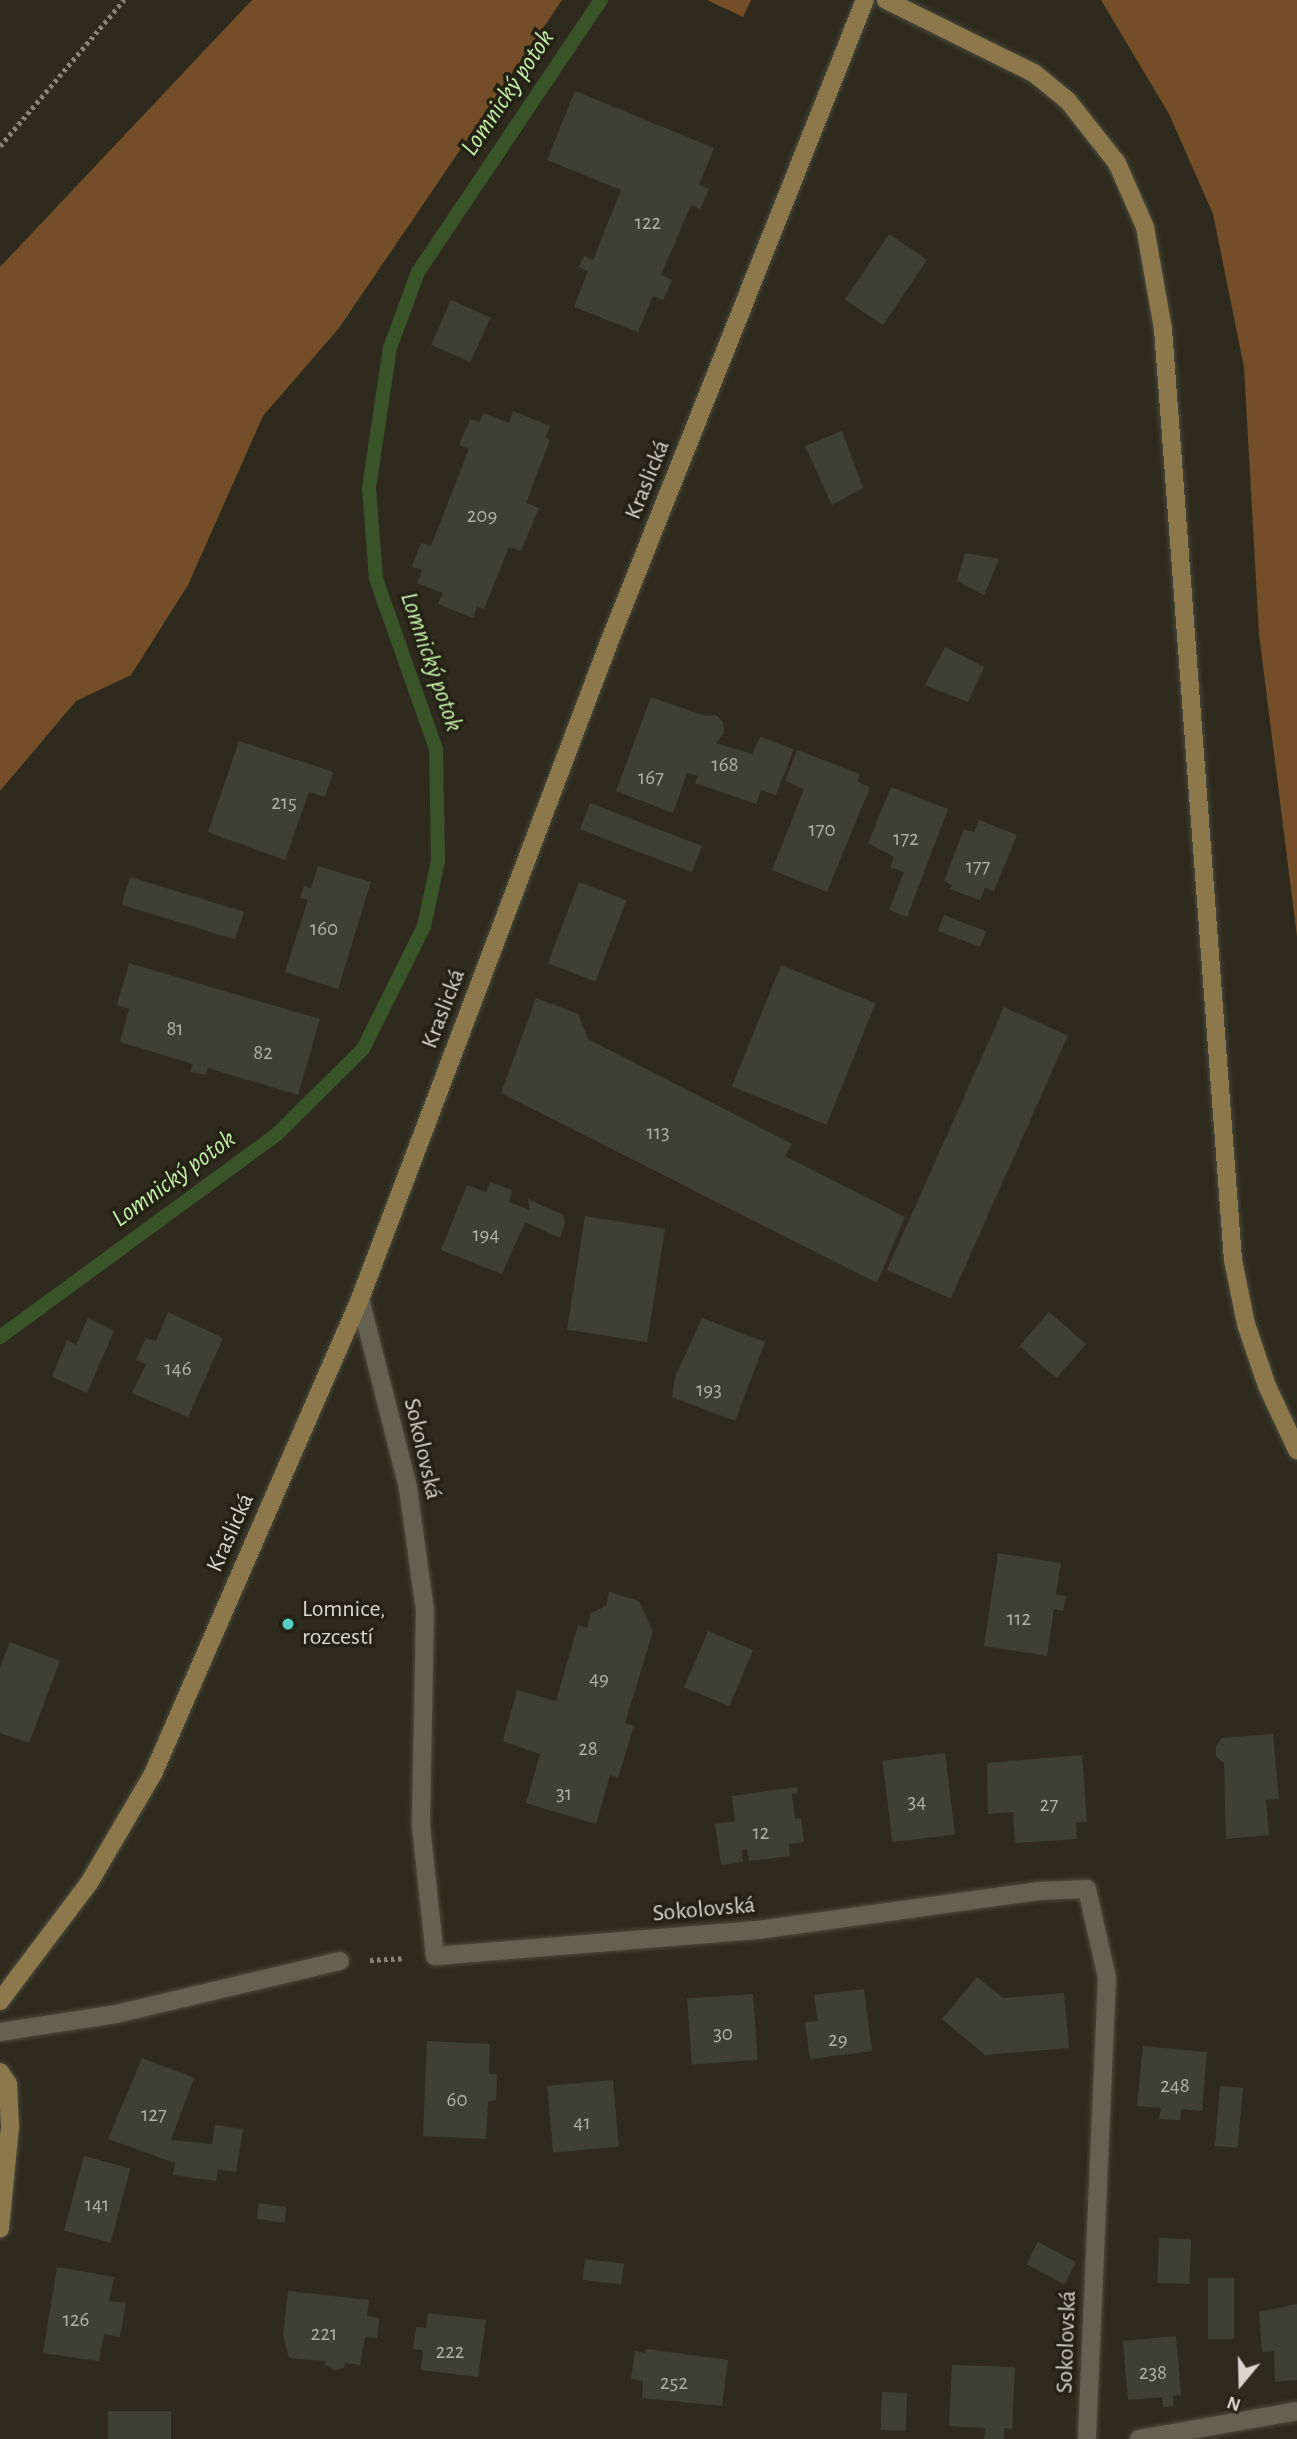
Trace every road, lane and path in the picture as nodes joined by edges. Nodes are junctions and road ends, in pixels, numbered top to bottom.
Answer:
1 (124, 0) edge
2 (865, 0) edge
3 (886, 0) edge
4 (0, 146) edge
5 (360, 1299) junction
6 (1297, 1450) edge
7 (435, 1956) junction
8 (340, 1961) joint
9 (0, 2001) edge
10 (0, 2032) edge
11 (0, 2072) edge
12 (0, 2228) edge
13 (1297, 2411) edge
14 (1087, 2439) edge
15 (1139, 2439) edge

1 - 4 path
2 - 5 street, Kraslická
3 - 6 street
5 - 7 street, Sokolovská
5 - 9 street, Kraslická
7 - 8 path
7 - 14 street, Sokolovská
8 - 10 street
11 - 12 street
13 - 15 street

